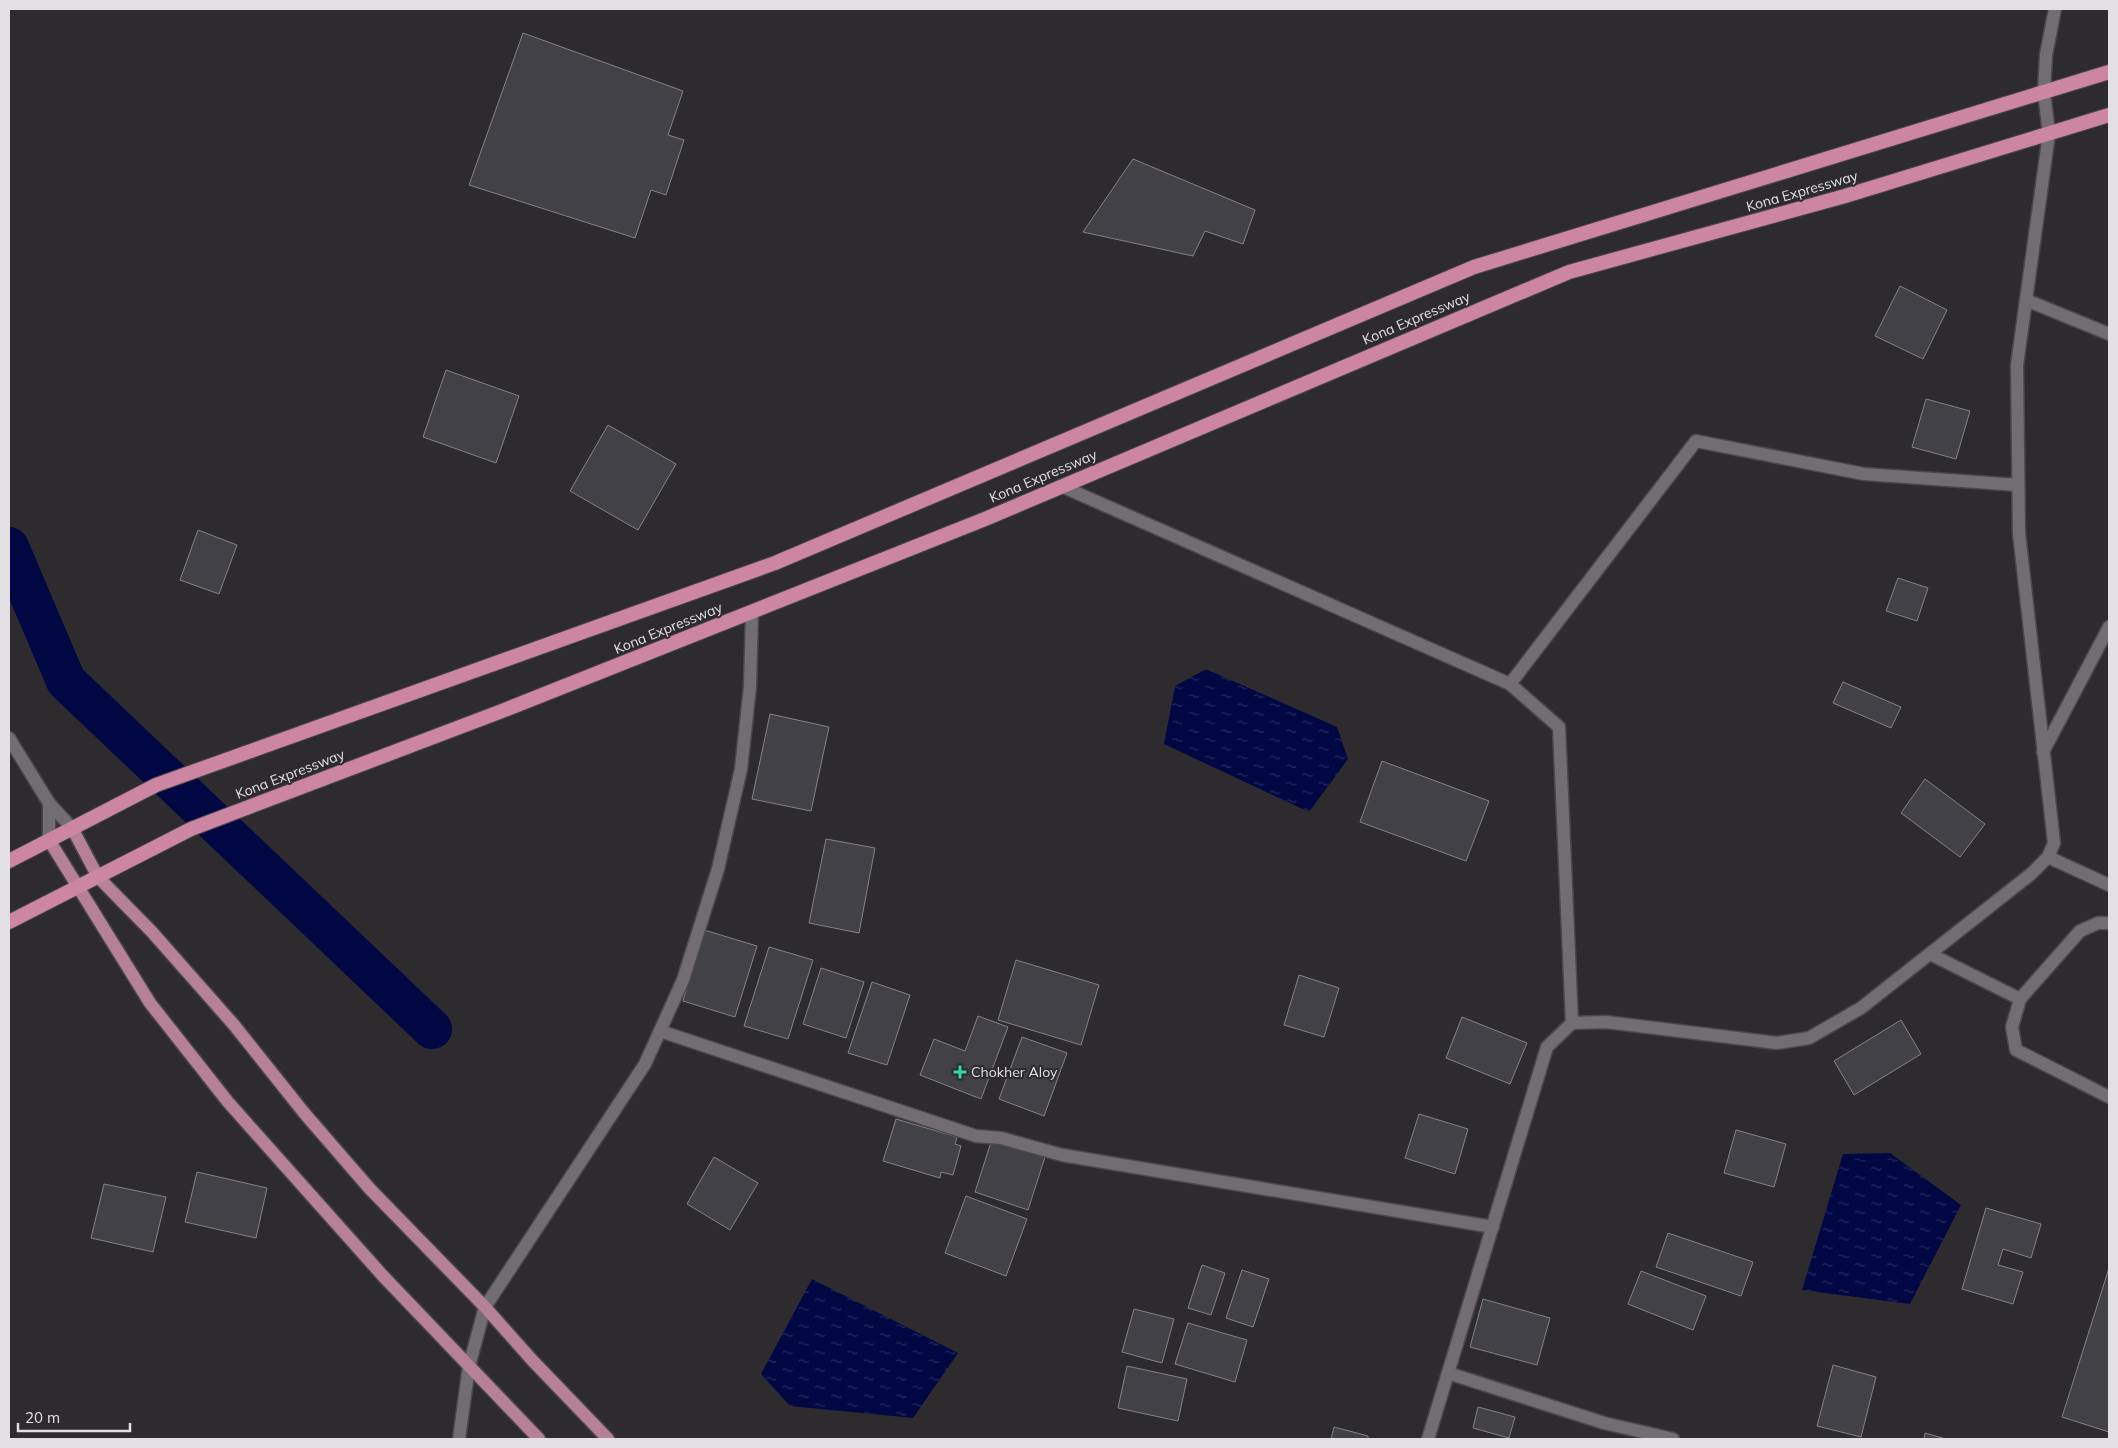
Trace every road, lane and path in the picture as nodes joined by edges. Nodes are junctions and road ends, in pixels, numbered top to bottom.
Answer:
1 (2055, 9) edge
2 (2109, 72) edge
3 (2044, 92) junction
4 (2109, 115) edge
5 (2049, 134) junction
6 (2026, 300) junction
7 (2109, 334) edge
8 (1060, 486) junction
9 (2018, 486) junction
10 (752, 612) junction
11 (2109, 628) edge
12 (1510, 684) junction
13 (9, 738) edge
14 (2043, 752) junction
15 (49, 803) junction
16 (72, 828) junction
17 (49, 840) junction
18 (2048, 857) junction
19 (9, 861) edge
20 (98, 877) junction
21 (2109, 885) edge
22 (78, 887) junction
23 (9, 922) edge
24 (2109, 923) edge
25 (1930, 954) junction
26 (2020, 999) junction
27 (1572, 1023) junction
28 (660, 1030) junction
29 (2109, 1096) edge
30 (1493, 1227) junction
31 (485, 1307) junction
32 (469, 1366) junction
33 (1448, 1373) junction
34 (459, 1439) edge
35 (539, 1439) edge
36 (608, 1439) edge
37 (1428, 1439) edge
38 (1673, 1439) edge

1 - 3 street
2 - 3 highway, Kona Expressway
3 - 5 street
3 - 16 highway, Kona Expressway
4 - 5 highway, Kona Expressway
5 - 6 street
5 - 8 highway, Kona Expressway
6 - 7 street
6 - 9 street
8 - 10 highway, Kona Expressway
8 - 12 street
9 - 12 street
9 - 14 street
10 - 20 highway, Kona Expressway
10 - 28 street
11 - 14 street
12 - 27 street
13 - 15 street
14 - 18 street
15 - 16 street
15 - 17 street
16 - 17 highway, Kona Expressway
16 - 20 main road
17 - 19 highway, Kona Expressway
17 - 22 main road
18 - 21 street
18 - 25 street
20 - 22 highway, Kona Expressway
20 - 31 main road
22 - 23 highway, Kona Expressway
22 - 32 main road
24 - 26 street
25 - 26 street
25 - 27 street
26 - 29 street
27 - 30 street
28 - 30 street
28 - 31 street
30 - 33 street
31 - 32 street
31 - 36 main road
32 - 34 street
32 - 35 main road
33 - 37 street
33 - 38 street

